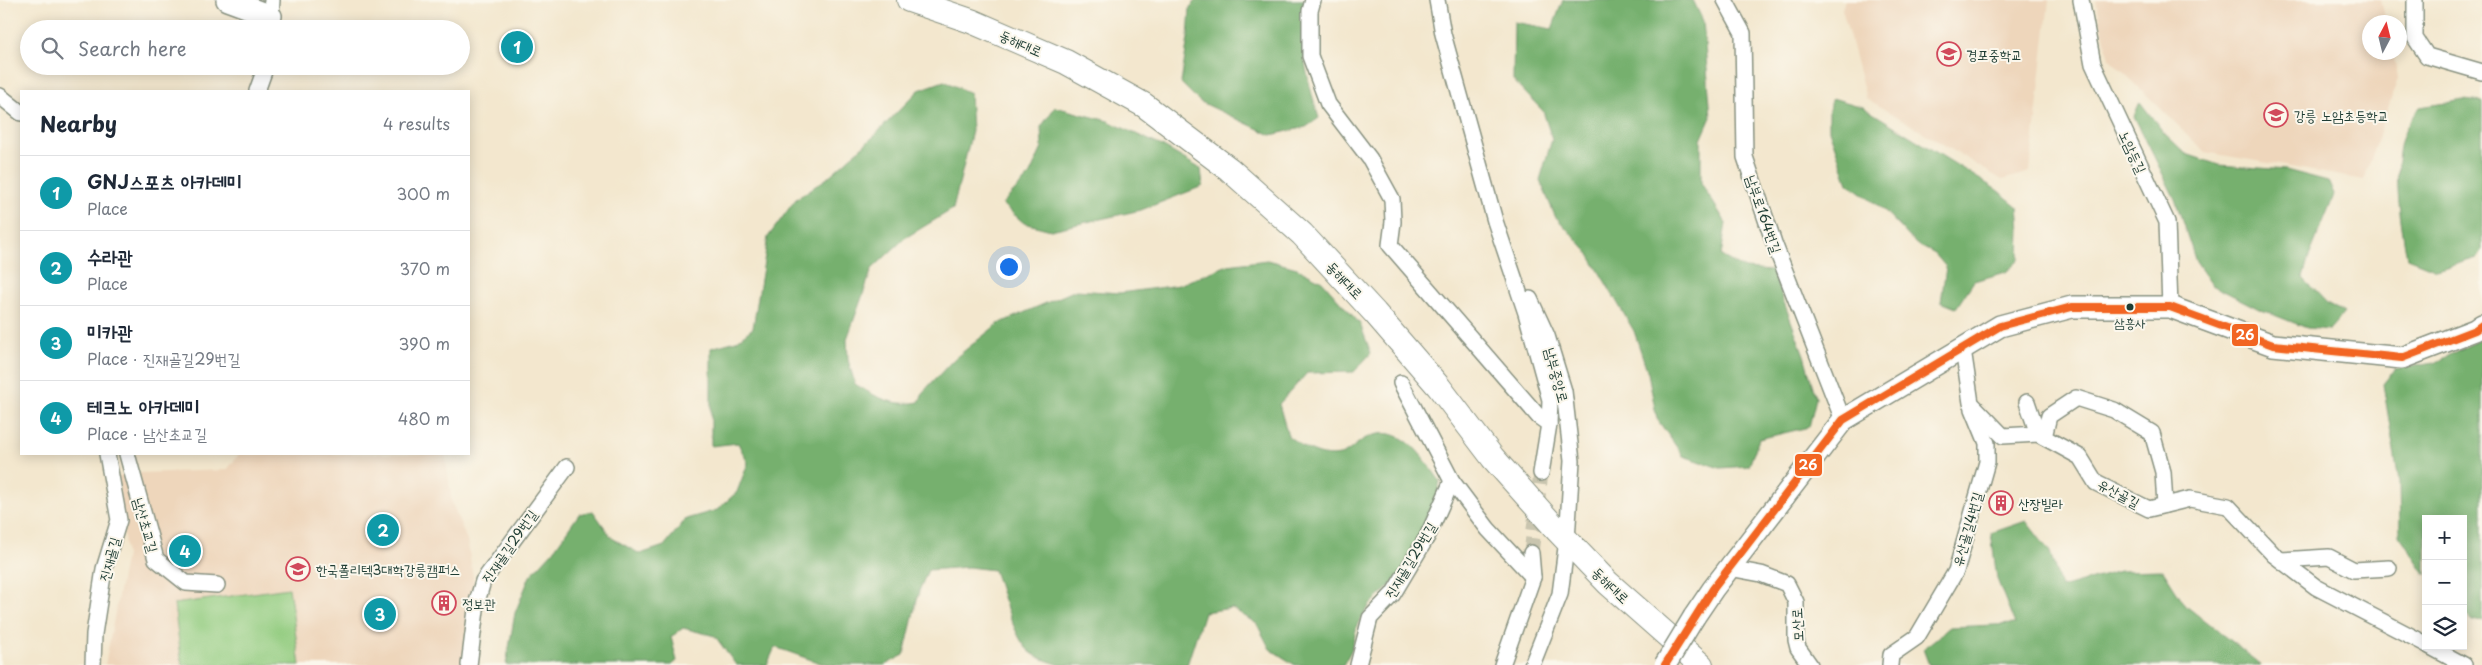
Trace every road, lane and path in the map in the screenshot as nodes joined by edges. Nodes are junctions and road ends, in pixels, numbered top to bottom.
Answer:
1 (227, 0) edge
2 (909, 0) edge
3 (1313, 0) edge
4 (1437, 0) edge
5 (1725, 0) edge
6 (2081, 0) edge
7 (2415, 0) edge
8 (271, 15) edge
9 (2482, 72) edge
10 (263, 75) edge
11 (258, 90) edge
12 (0, 96) edge
13 (20, 112) edge
14 (1495, 221) junction
15 (2170, 307) junction
16 (2482, 324) edge
17 (1962, 349) junction
18 (1401, 383) dead end
19 (2027, 402) dead end
20 (1971, 403) junction
21 (1843, 420) junction
22 (1549, 424) junction
23 (2041, 436) junction
24 (107, 455) edge
25 (127, 455) edge
26 (567, 467) dead end
27 (1541, 473) tunnel mouth
28 (1452, 481) junction
29 (2165, 505) junction
30 (1567, 540) junction
31 (1531, 553) tunnel mouth
32 (2281, 560) junction
33 (1729, 568) junction
34 (2389, 568) dead end
35 (1534, 577) junction
36 (216, 585) dead end
37 (2422, 642) edge
38 (2436, 650) edge
39 (93, 665) edge
40 (469, 665) edge
41 (1358, 665) edge
42 (1502, 665) edge
43 (1532, 665) edge
44 (1665, 665) edge
45 (1701, 665) edge
46 (1810, 665) edge
47 (1890, 665) edge
48 (2464, 665) edge

1 - 8 street
2 - 30 main road, 동해대로
3 - 22 street
4 - 14 street, 남부중앙로
5 - 21 street, 남부로164번길
6 - 15 street, 노암등길
7 - 9 street
10 - 11 street
12 - 13 street
14 - 22 street, 남부중앙로
14 - 30 street, 남부중앙로
15 - 16 street
15 - 17 street
17 - 20 street
17 - 21 street
18 - 28 street
19 - 23 street
20 - 23 street
20 - 47 street, 유산골길4번길
21 - 33 street
22 - 27 street, 남부중앙로
23 - 29 street, 유산골길
23 - 29 street
24 - 39 street, 진재골길
25 - 36 street, 남산초교길
26 - 40 street, 진재골길29번길
28 - 35 street
28 - 41 street, 진재골길29번길
29 - 32 street, 유산골길
30 - 43 street, 남부중앙로
30 - 45 main road, 동해대로
31 - 35 street
32 - 34 street
32 - 37 street, 유산골길
33 - 44 street, bridge
33 - 46 street, 모산로
35 - 42 street
38 - 48 street

